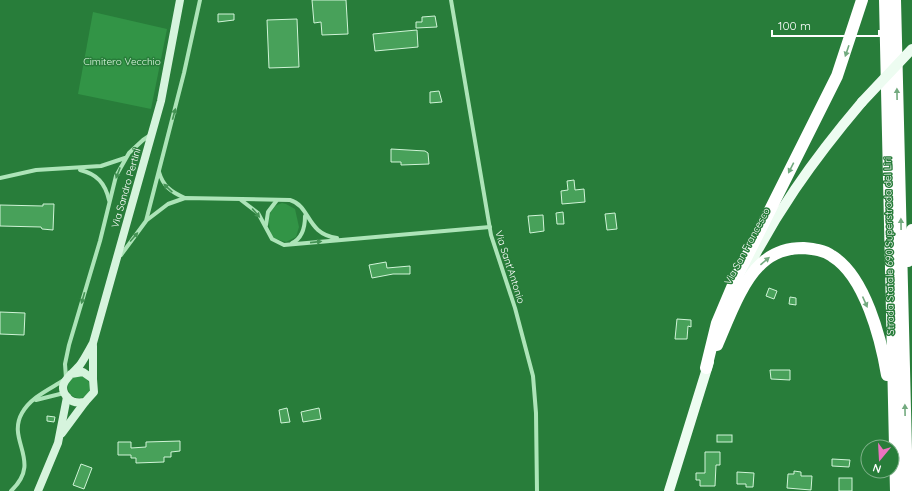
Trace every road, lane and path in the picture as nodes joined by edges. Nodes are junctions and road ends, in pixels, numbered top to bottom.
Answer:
1 (180, 0) edge
2 (200, 0) edge
3 (451, 0) edge
4 (862, 0) edge
5 (885, 0) edge
6 (895, 0) edge
7 (912, 49) edge
8 (152, 134) junction
9 (126, 157) junction
10 (72, 168) junction
11 (158, 172) junction
12 (0, 178) edge
13 (185, 198) junction
14 (242, 200) junction
15 (278, 200) junction
16 (110, 202) junction
17 (305, 215) junction
18 (146, 221) junction
19 (490, 227) junction
20 (266, 229) junction
21 (912, 230) edge
22 (345, 238) junction
23 (287, 245) junction
24 (113, 269) junction
25 (903, 308) junction
26 (93, 343) junction
27 (706, 368) junction
28 (68, 377) junction
29 (92, 379) junction
30 (65, 394) junction
31 (32, 402) junction
32 (85, 402) junction
33 (894, 425) junction
34 (59, 437) junction
35 (11, 491) edge
36 (38, 491) edge
37 (537, 491) edge
38 (669, 491) edge
39 (896, 491) edge
40 (906, 491) edge

1 - 8 main road, Via Sandro Pertini
11 -> 2 street
3 - 19 street, Via Sant'Antonio
4 -> 27 highway
5 - 33 highway, Strada Statale 690 Superstrada del Liri
25 -> 6 highway, Strada Statale 690 Superstrada del Liri
7 - 27 main road, Via San Francesco, bridge
8 - 9 street
8 - 24 main road, Via Sandro Pertini
9 - 10 street
9 -> 16 street
10 - 12 street
10 - 16 street
13 -> 11 street
11 - 18 street
13 - 14 street
13 - 18 street
14 - 15 street
14 -> 20 street
15 - 17 street
15 - 20 street
16 -> 28 street
17 - 22 street
17 - 23 street
24 -> 18 street
19 - 22 street
19 - 37 street, Via Sant'Antonio
20 - 23 street
21 - 25 highway
23 -> 22 street
24 - 26 main road, Via Sandro Pertini
40 -> 25 highway, Strada Statale 690 Superstrada del Liri
26 - 28 main road, Via Sandro Pertini
26 - 29 main road
27 -> 33 highway
27 - 38 main road, Via San Francesco
28 - 29 main road
28 - 30 main road
28 - 31 street
29 - 32 main road
30 - 31 street
30 - 32 main road
30 - 34 main road
31 - 35 street
32 - 34 main road
33 - 39 highway, Strada Statale 690 Superstrada del Liri
34 - 36 main road

